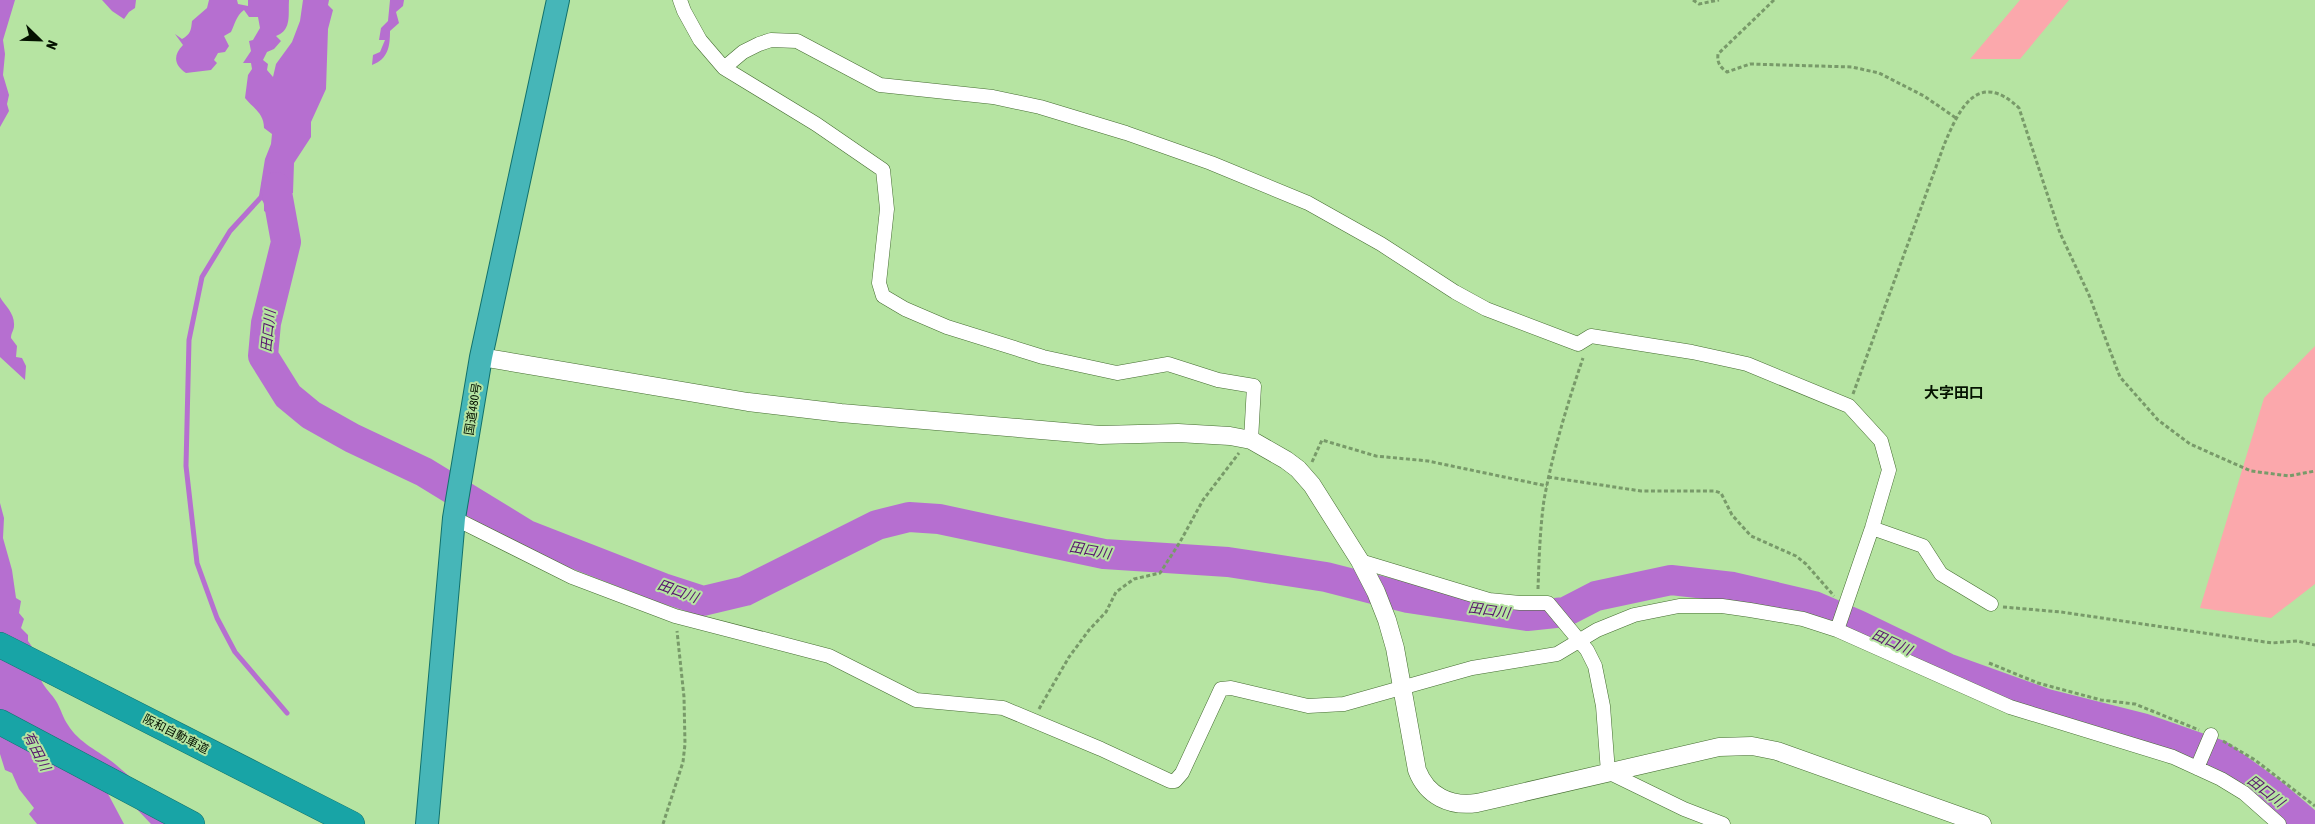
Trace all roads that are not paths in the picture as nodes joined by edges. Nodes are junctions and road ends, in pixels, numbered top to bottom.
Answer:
1 (558, 0) edge
2 (680, 0) edge
3 (724, 68) junction
4 (481, 357) junction
5 (1249, 439) junction
6 (455, 514) junction
7 (1872, 528) junction
8 (1360, 561) junction
9 (1991, 604) road end
10 (1836, 630) junction
11 (1578, 641) junction
12 (0, 645) edge
13 (1403, 689) junction
14 (0, 722) edge
15 (2210, 738) road end
16 (2198, 766) junction
17 (1608, 772) junction
18 (192, 824) edge
19 (352, 824) edge
20 (427, 824) edge
21 (1723, 824) edge
22 (1982, 824) edge
23 (2279, 824) edge

1 - 4 highway, 国道480号
2 - 3 street
3 - 5 street
3 - 7 street
4 - 5 street
4 - 6 highway, 国道480号
5 - 8 street
6 - 13 street
6 - 20 highway, 国道480号
7 - 9 street
7 - 10 street
8 - 11 street
8 - 13 street
10 - 11 street
10 - 16 street
11 - 13 street
11 - 17 street
12 - 19 highway, 阪和自動車道
13 - 17 street
14 - 18 highway
15 - 16 street
16 - 23 street
17 - 21 street
17 - 22 street

